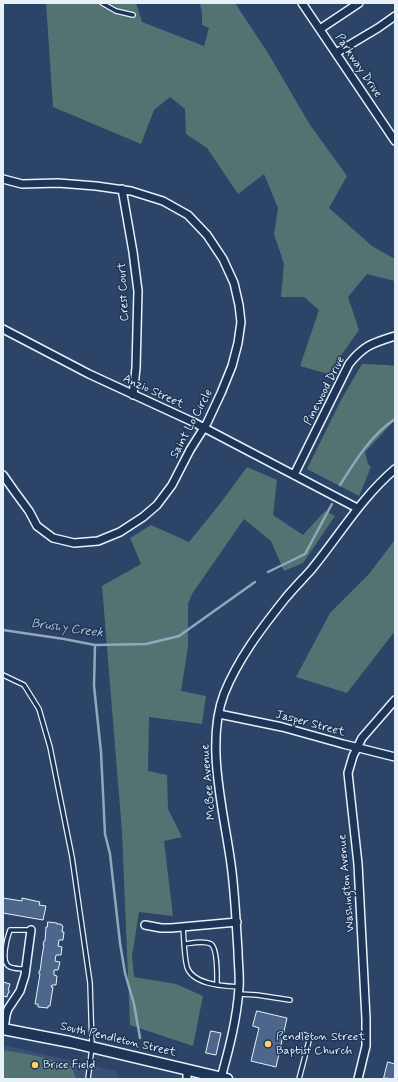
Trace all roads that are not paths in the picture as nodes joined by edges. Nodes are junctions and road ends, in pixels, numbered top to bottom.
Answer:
1 (102, 3) edge
2 (302, 3) edge
3 (359, 3) edge
4 (132, 15) dead end
5 (395, 16) edge
6 (320, 29) junction
7 (336, 53) junction
8 (395, 141) edge
9 (3, 179) edge
10 (122, 189) junction
11 (3, 329) edge
12 (395, 336) edge
13 (133, 395) junction
14 (204, 428) junction
15 (395, 469) edge
16 (3, 475) edge
17 (294, 475) junction
18 (357, 508) junction
19 (3, 675) edge
20 (395, 700) edge
21 (219, 714) junction
22 (357, 748) junction
23 (395, 757) edge
24 (237, 922) junction
25 (145, 925) dead end
26 (183, 926) junction
27 (31, 930) joint
28 (185, 944) junction
29 (26, 969) junction
30 (218, 985) junction
31 (239, 991) junction
32 (290, 1000) dead end
33 (4, 1029) edge
34 (302, 1034) dead end
35 (92, 1047) junction
36 (187, 1074) edge
37 (224, 1078) edge
38 (88, 1079) edge
39 (299, 1079) edge
40 (358, 1079) edge

1 - 4 lane
2 - 6 street, Parkway Drive
3 - 6 street
5 - 7 street
6 - 7 street, Parkway Drive
7 - 8 street, Parkway Drive
9 - 10 street, Saint Lo Circle
10 - 13 street, Crest Court
10 - 14 street, Saint Lo Circle
11 - 13 street, Anzio Street
12 - 17 street, Pinewood Drive
13 - 14 street, Anzio Street
14 - 16 street, Saint Lo Circle
14 - 17 street, Anzio Street
15 - 18 street, McBee Avenue
17 - 18 street, Anzio Street
18 - 21 street, McBee Avenue
19 - 35 lane
20 - 22 street, Washington Avenue
21 - 22 street, Jasper Street
21 - 24 street, McBee Avenue
22 - 23 street, Jasper Street
22 - 40 street, Washington Avenue
24 - 26 street
24 - 31 street, McBee Avenue
25 - 26 street
26 - 28 lane
27 - 29 street
27 - 29 lane
28 - 30 lane
28 - 30 lane
29 - 33 street
30 - 31 lane
31 - 32 lane
31 - 37 street, McBee Avenue
33 - 35 main road, South Pendleton Street
34 - 39 lane
35 - 36 main road, South Pendleton Street
35 - 38 lane
36 - 37 main road, South Pendleton Street

